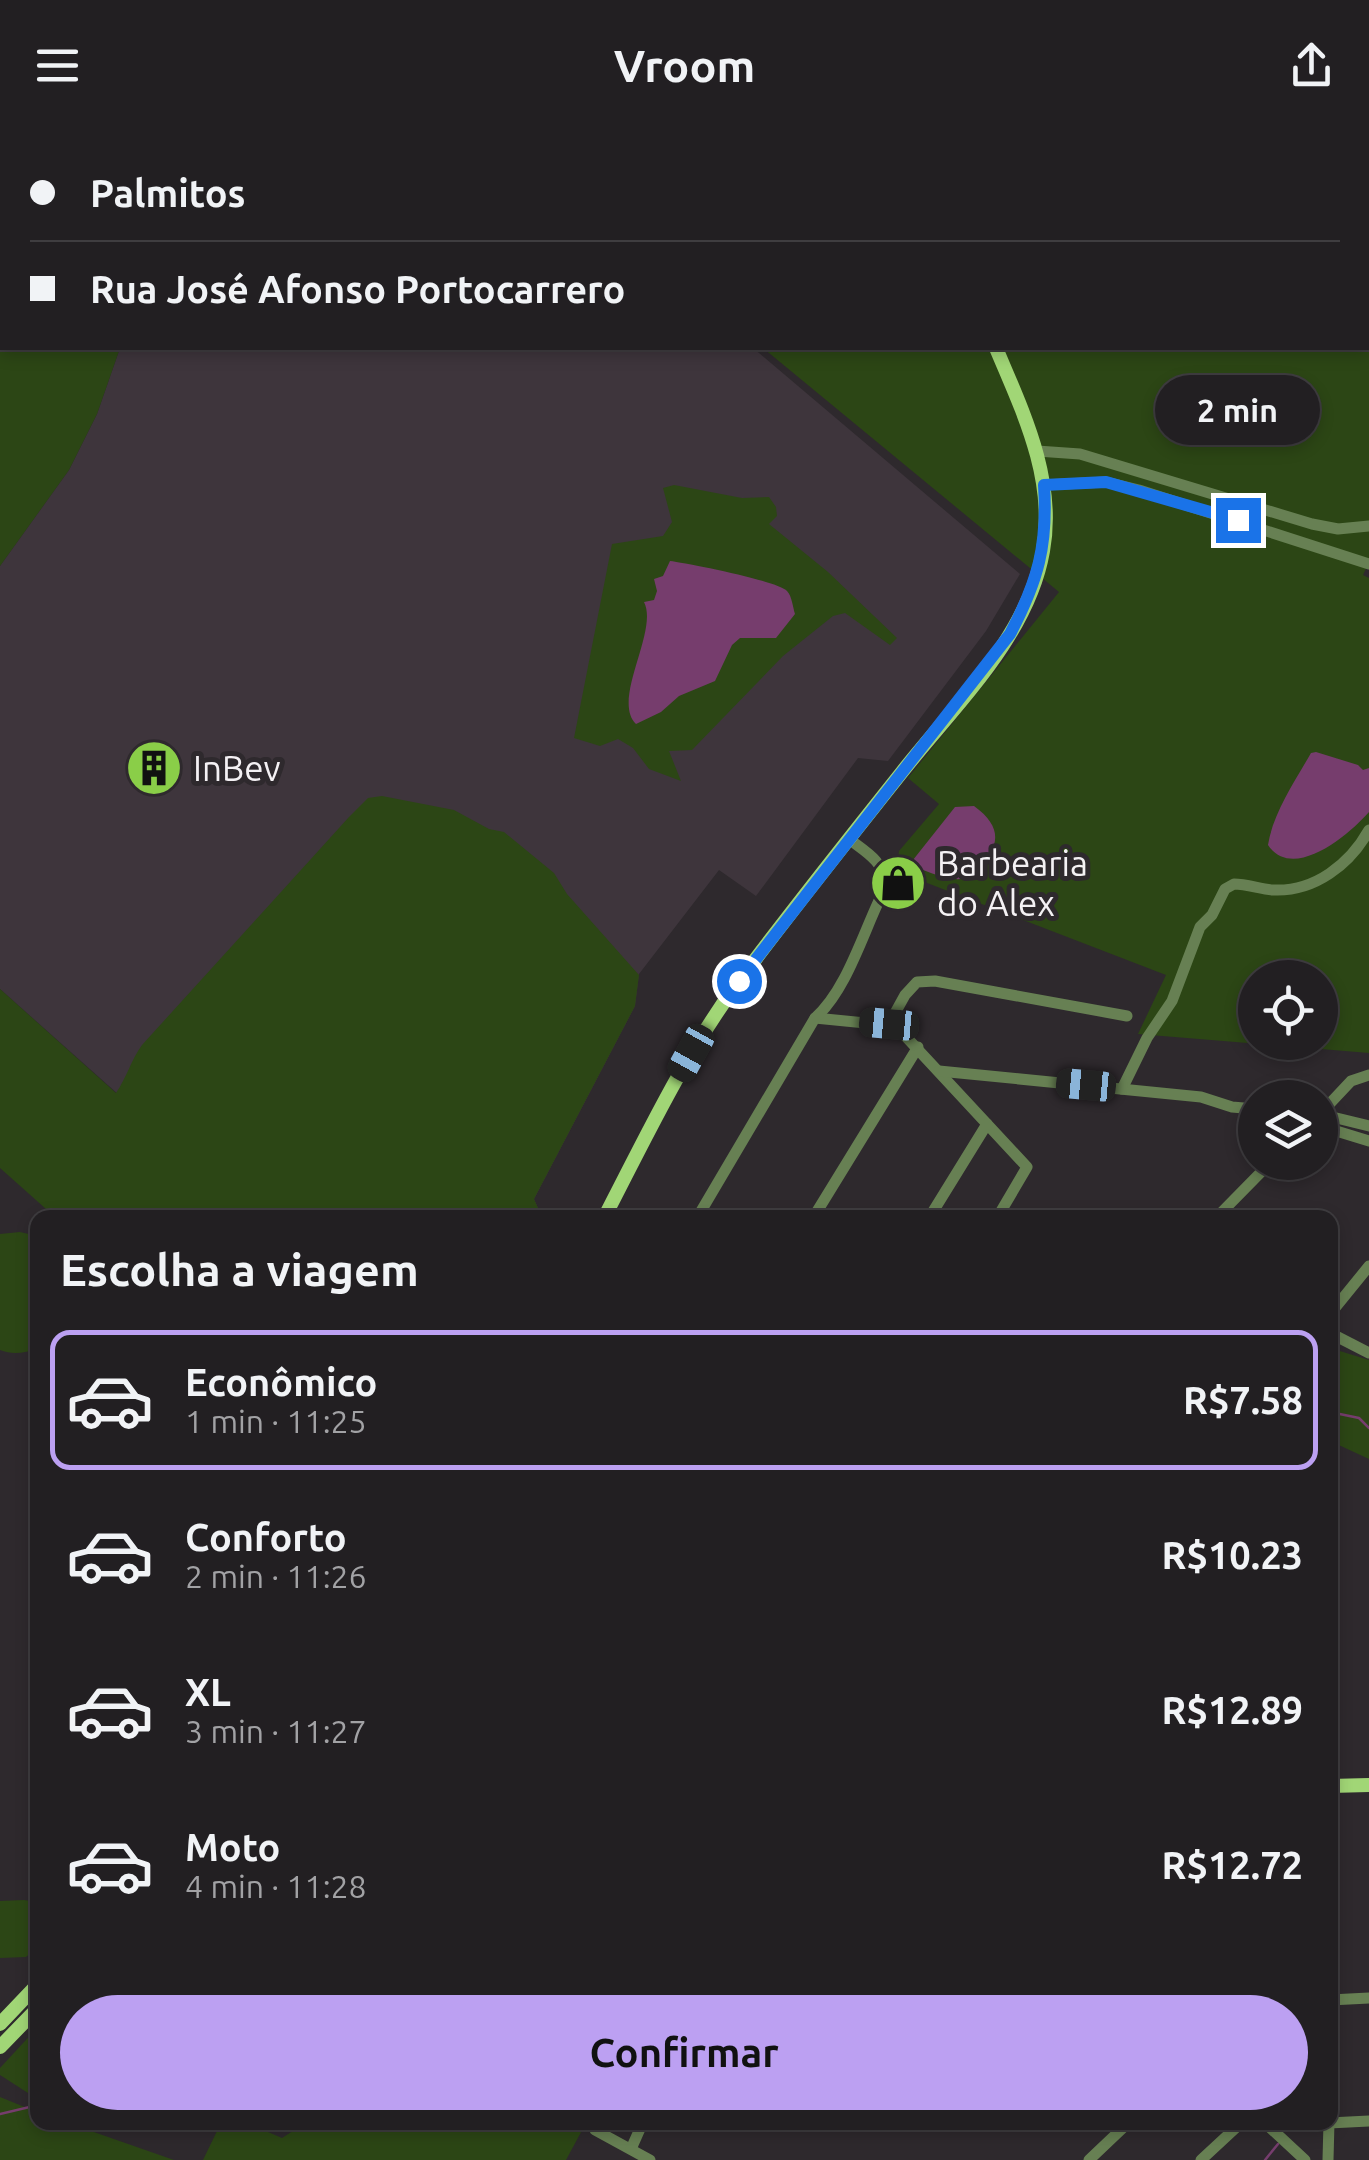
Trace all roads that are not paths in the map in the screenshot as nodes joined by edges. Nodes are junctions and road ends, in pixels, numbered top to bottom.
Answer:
1 (997, 350) edge
2 (1037, 451) junction
3 (1044, 485) junction
4 (1369, 526) edge
5 (1369, 564) edge
6 (1369, 830) edge
7 (849, 839) junction
8 (1127, 1016) dead end
9 (815, 1018) junction
10 (889, 1024) junction
11 (918, 1047) junction
12 (939, 1071) junction
13 (1369, 1075) edge
14 (1122, 1089) junction
15 (1342, 1090) junction
16 (1338, 1094) edge
17 (1238, 1107) edge
18 (1338, 1118) edge
19 (1349, 1121) junction
20 (986, 1124) junction
21 (1369, 1126) edge
22 (1338, 1132) edge
23 (1369, 1141) edge
24 (1253, 1180) edge
25 (608, 1210) edge
26 (701, 1210) edge
27 (819, 1210) edge
28 (934, 1210) edge
29 (1002, 1210) edge
30 (1224, 1210) edge
31 (1369, 1266) edge
32 (1338, 1304) edge
33 (1338, 1337) edge
34 (1369, 1353) edge
35 (1369, 1785) edge
36 (1338, 1786) edge
37 (30, 1992) edge
38 (1369, 1998) edge
39 (1338, 2000) edge
40 (30, 2016) edge
41 (0, 2024) edge
42 (0, 2047) edge
43 (1369, 2121) edge
44 (1338, 2123) edge
45 (595, 2130) dead end
46 (639, 2130) edge
47 (1121, 2130) edge
48 (1233, 2130) edge
49 (1272, 2130) edge
50 (1328, 2130) edge
51 (631, 2149) junction
52 (650, 2160) edge
53 (1089, 2160) edge
54 (1201, 2160) edge
55 (1304, 2160) edge
56 (1328, 2160) edge

1 - 2 main road
2 - 3 main road
2 - 4 street
3 - 5 street
3 - 7 main road
6 - 14 street
7 - 9 street
7 - 25 main road
8 - 10 street
9 - 10 street
9 - 26 street
10 - 11 street
11 - 12 street
11 - 27 street
12 - 14 street
12 - 20 street
13 - 15 street
14 - 17 street
15 - 16 street
15 - 19 street
18 - 19 street
19 - 21 street
20 - 28 street
20 - 29 street
22 - 23 street
24 - 30 street
31 - 32 street
33 - 34 street
35 - 36 main road
37 - 41 main road
38 - 39 street
40 - 42 main road
43 - 44 street
45 - 51 street
46 - 51 street
47 - 53 street
48 - 54 street
49 - 55 street
50 - 56 street
51 - 52 street

